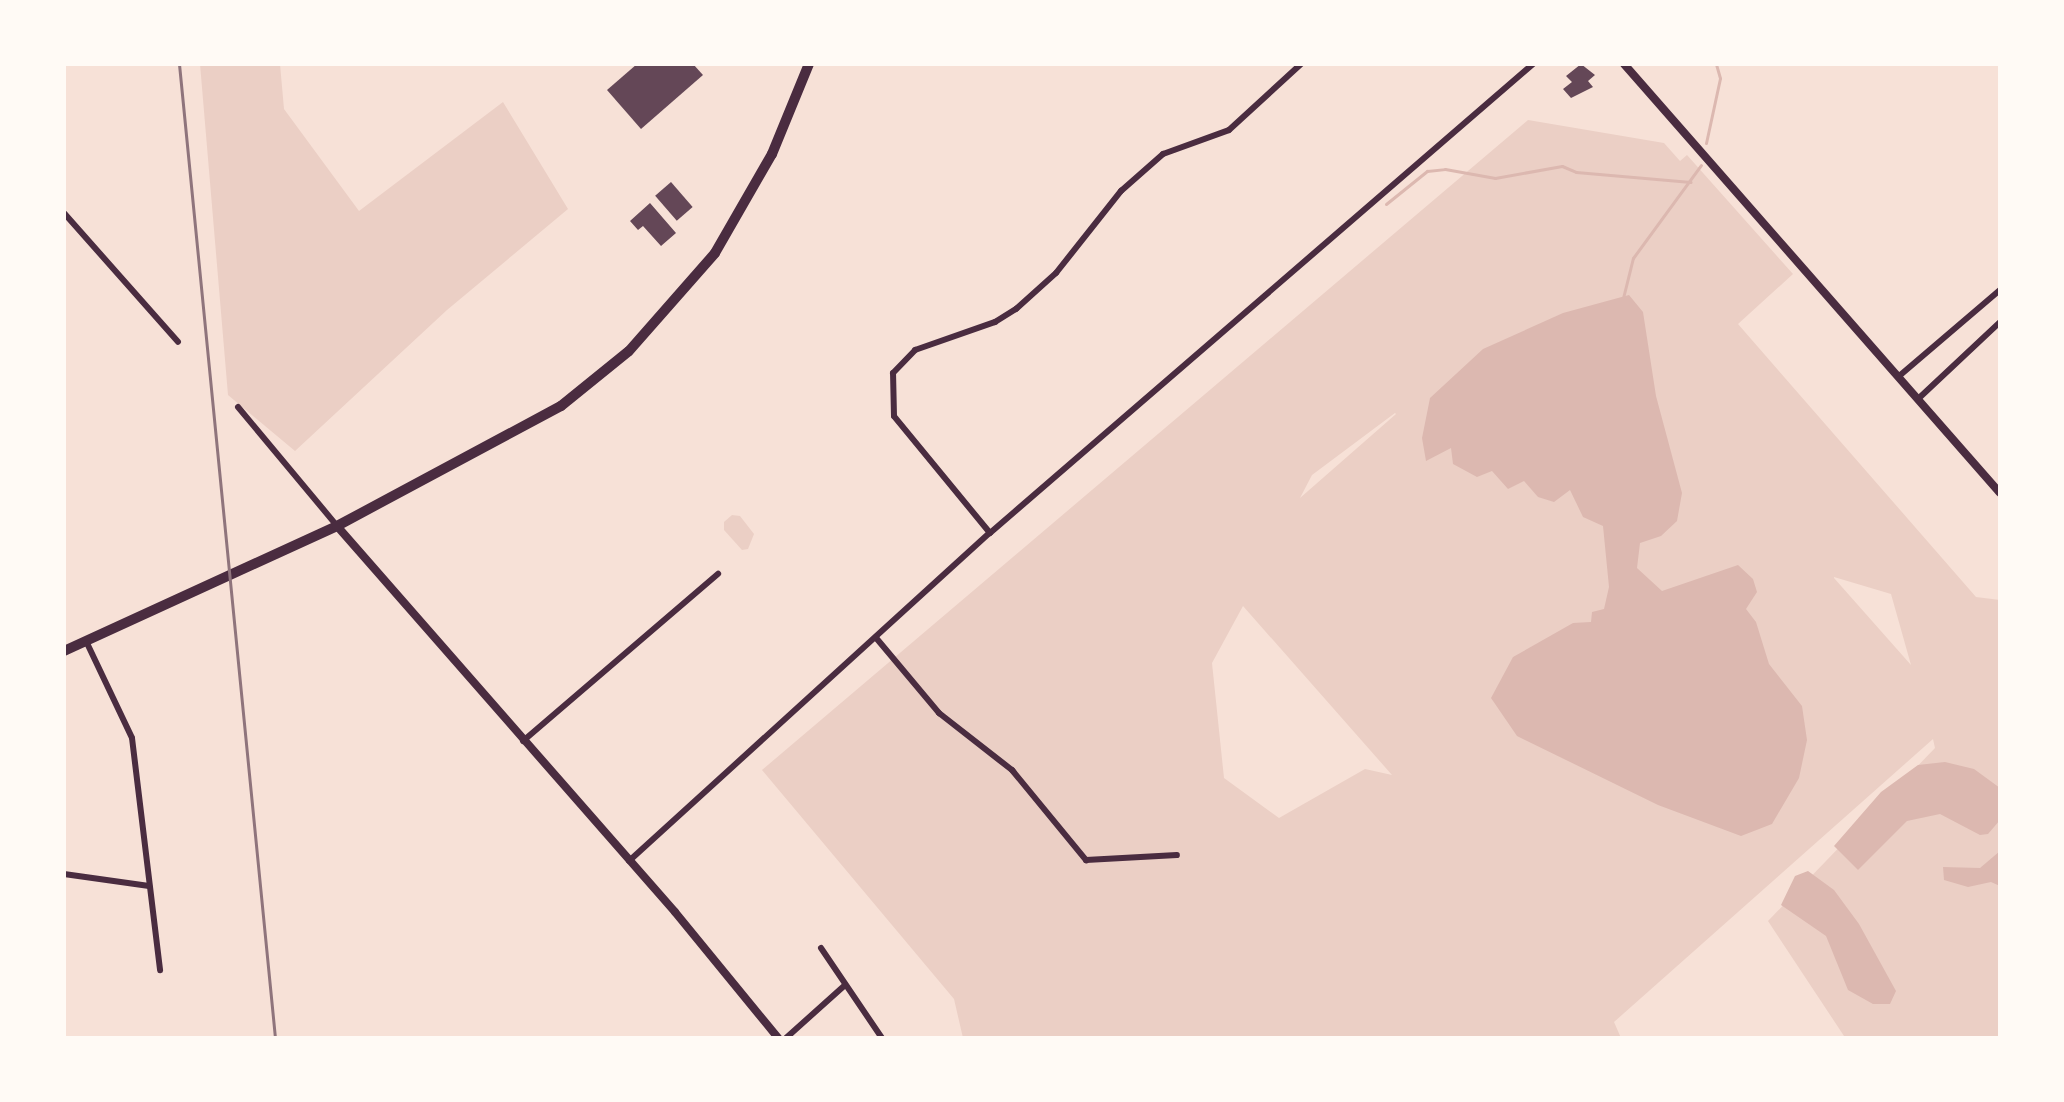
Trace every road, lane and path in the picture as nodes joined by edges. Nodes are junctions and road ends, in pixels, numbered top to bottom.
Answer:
1 (809, 64) edge
2 (1301, 64) edge
3 (1533, 64) edge
4 (1624, 64) edge
5 (64, 213) edge
6 (2000, 290) edge
7 (2000, 322) edge
8 (178, 342) dead end
9 (1898, 377) junction
10 (1918, 399) junction
11 (238, 407) dead end
12 (2000, 493) edge
13 (337, 526) junction
14 (990, 533) junction
15 (718, 574) dead end
16 (877, 639) junction
17 (86, 641) junction
18 (64, 651) edge
19 (523, 741) junction
20 (1177, 855) dead end
21 (629, 861) junction
22 (64, 874) edge
23 (149, 886) junction
24 (821, 948) dead end
25 (160, 970) dead end
26 (845, 985) junction
27 (778, 1038) edge
28 (786, 1038) edge
29 (882, 1038) edge

1 - 13 main road
2 - 14 street
3 - 14 street
4 - 9 street
5 - 8 street
6 - 9 street
7 - 10 street
9 - 10 street
10 - 12 street
11 - 13 street
13 - 17 main road
13 - 19 street
14 - 16 street
15 - 19 street
16 - 20 street
16 - 21 street
17 - 18 main road
17 - 23 street
19 - 21 street
21 - 27 street
22 - 23 street
23 - 25 street
24 - 26 street
26 - 28 street
26 - 29 street

